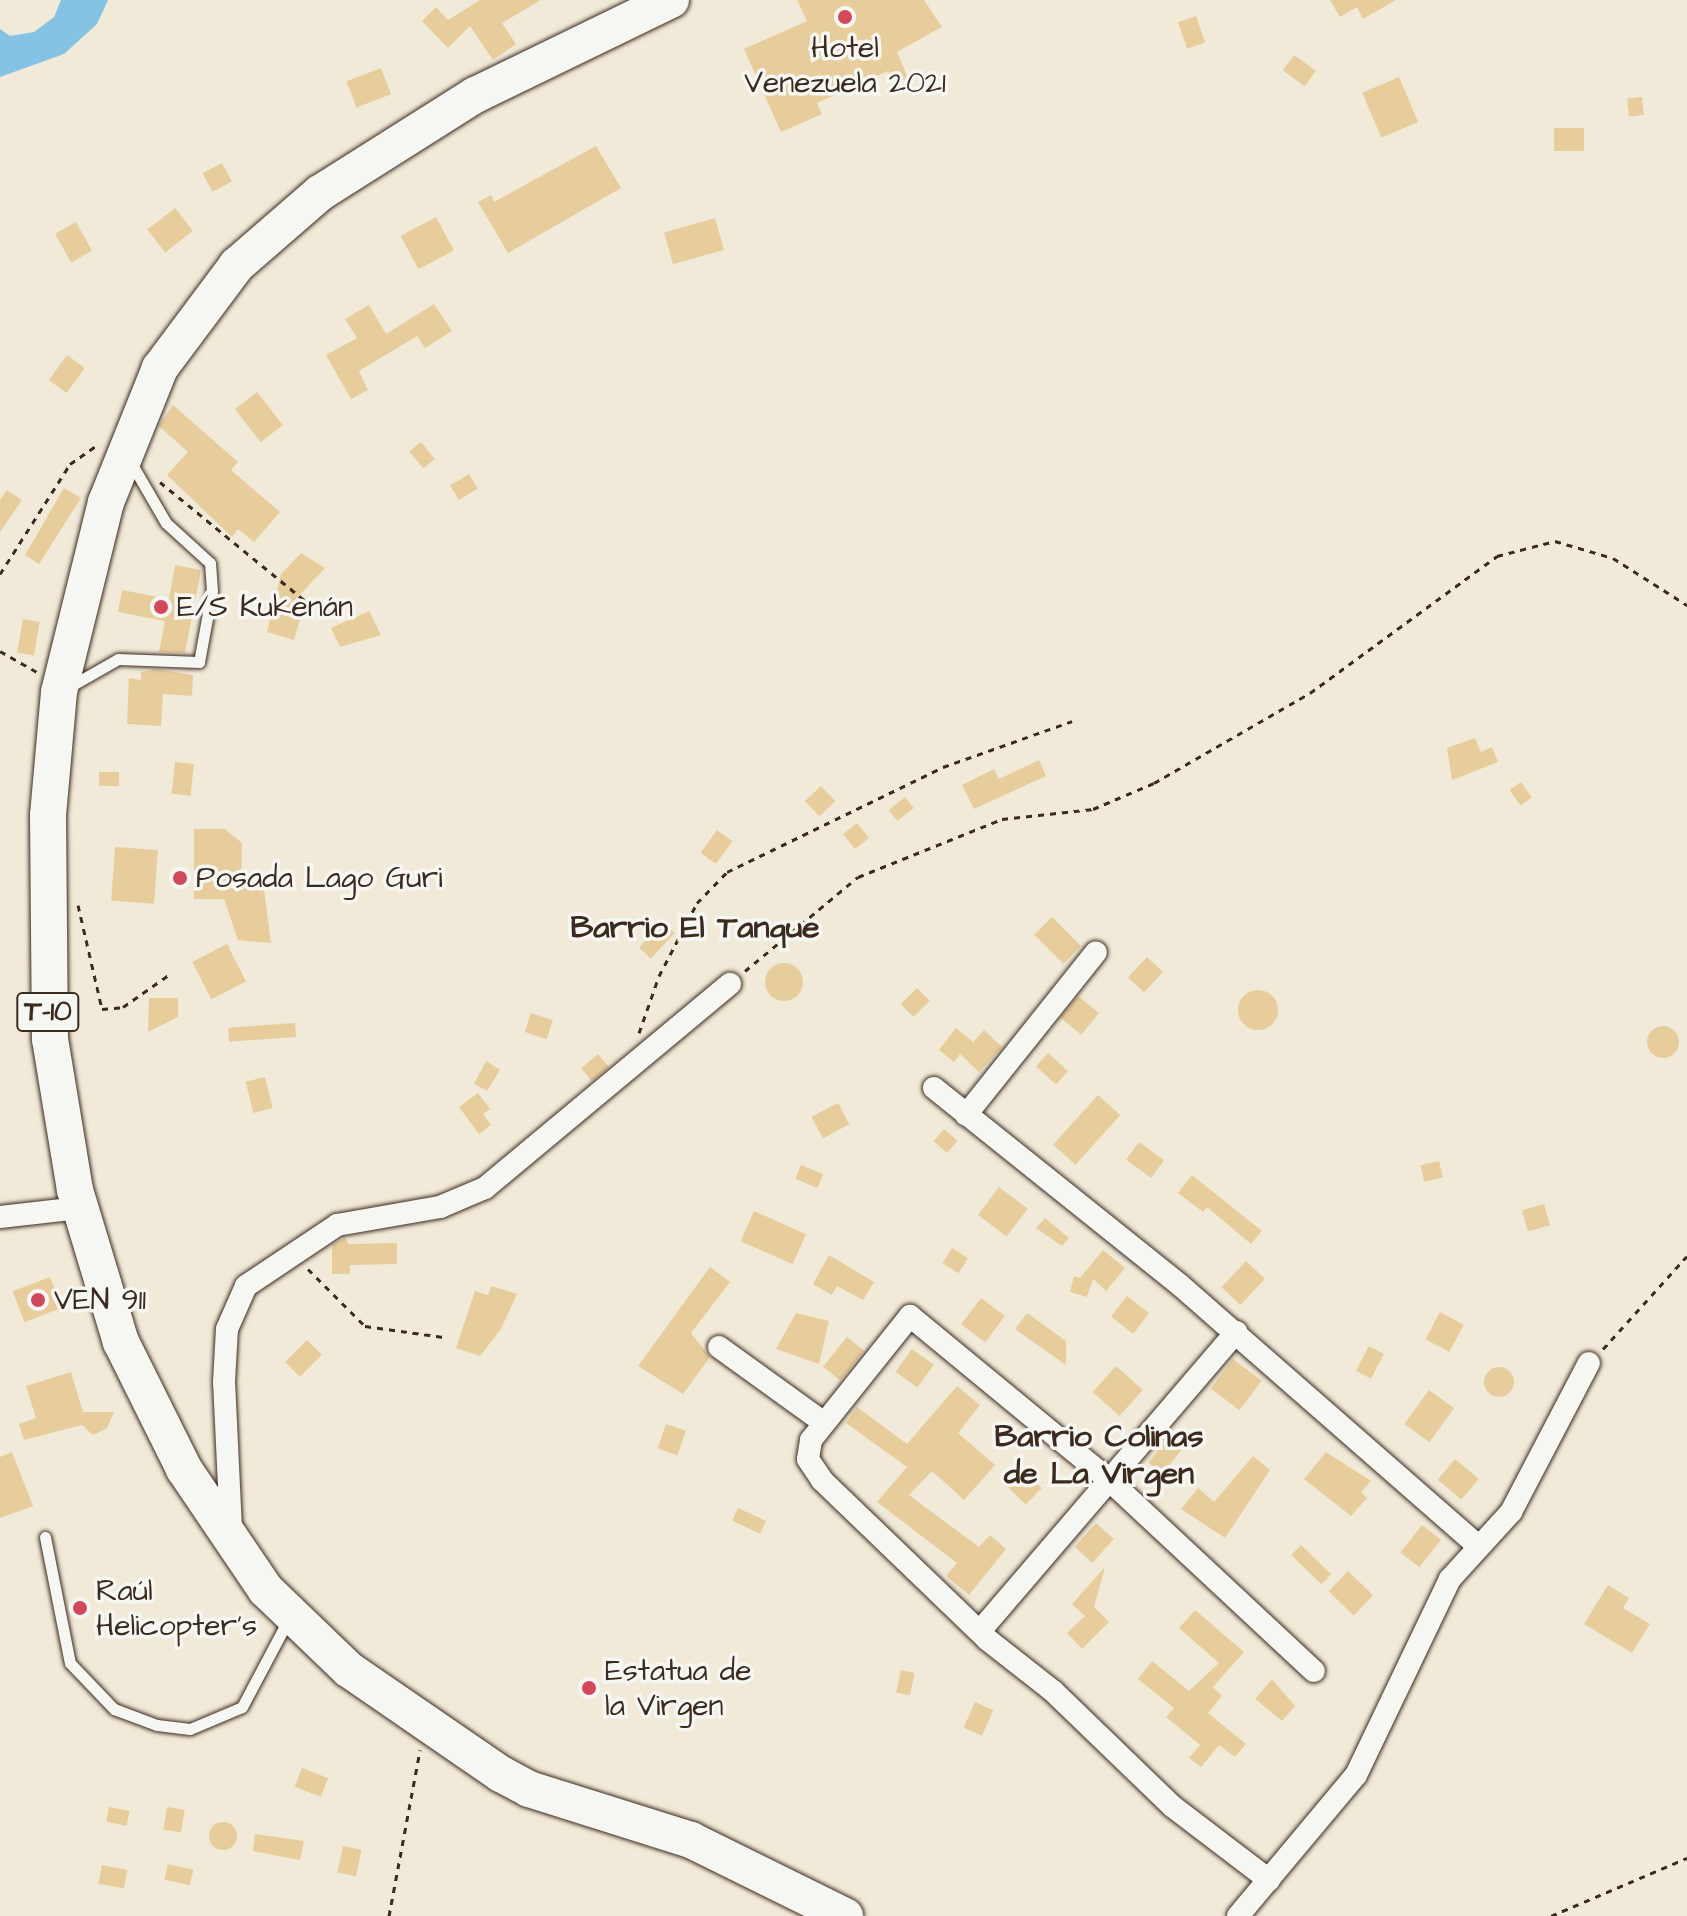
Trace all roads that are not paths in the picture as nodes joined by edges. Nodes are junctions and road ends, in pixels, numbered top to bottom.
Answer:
1 (671, 0) edge
2 (127, 442) junction
3 (60, 689) junction
4 (1096, 952) dead end
5 (730, 984) road end
6 (934, 1088) dead end
7 (966, 1115) junction
8 (79, 1208) junction
9 (0, 1217) edge
10 (1236, 1332) junction
11 (719, 1347) dead end
12 (1589, 1363) road end
13 (823, 1422) junction
14 (1109, 1480) junction
15 (45, 1537) dead end
16 (1477, 1545) junction
17 (234, 1547) junction
18 (290, 1615) junction
19 (980, 1631) junction
20 (1314, 1671) dead end
21 (1269, 1880) junction
22 (845, 1916) edge
23 (1238, 1916) edge

1 - 2 highway, T-10
2 - 3 highway, T-10
2 - 3 lane
3 - 8 highway, T-10
4 - 7 street
5 - 17 street
6 - 7 street
7 - 10 street
8 - 9 street
8 - 17 highway, T-10
10 - 14 street
10 - 16 street
11 - 13 street
12 - 16 street
13 - 14 street
13 - 19 street
14 - 19 street
14 - 20 street
15 - 18 lane
16 - 21 street
17 - 18 highway, T-10
18 - 22 highway, T-10
19 - 21 street
21 - 23 street

